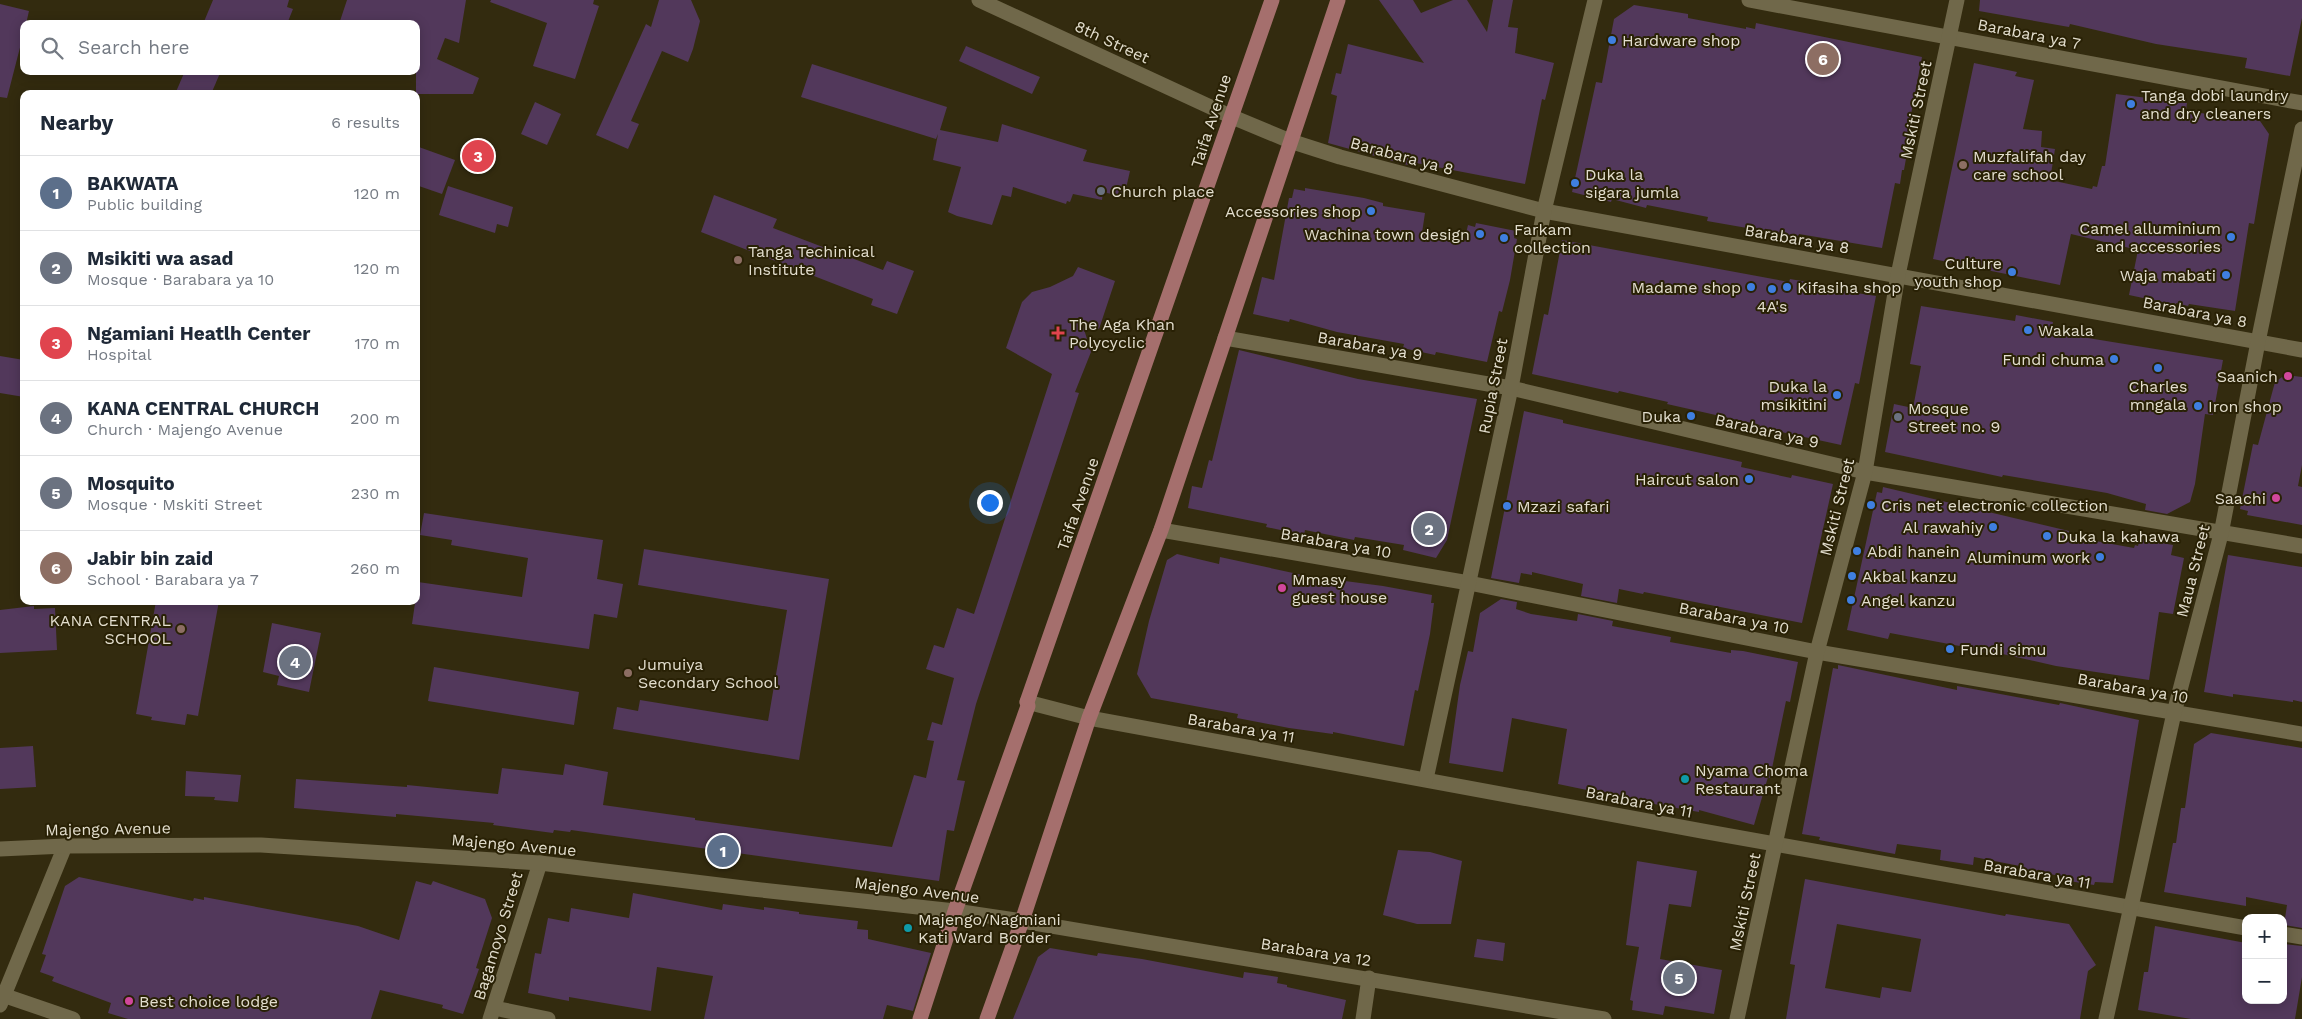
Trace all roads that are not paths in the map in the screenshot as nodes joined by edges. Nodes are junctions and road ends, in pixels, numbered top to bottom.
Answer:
1 (979, 0) edge
2 (1272, 0) edge
3 (1338, 0) edge
4 (1595, 0) edge
5 (1749, 0) edge
6 (1957, 0) edge
7 (1949, 37) junction
8 (2302, 103) edge
9 (1230, 116) junction
10 (2302, 129) edge
11 (1290, 141) junction
12 (1544, 211) junction
13 (1898, 275) junction
14 (1225, 338) junction
15 (2258, 342) junction
16 (2302, 350) edge
17 (1512, 388) junction
18 (1864, 472) junction
19 (1161, 530) junction
20 (2221, 534) junction
21 (2302, 546) edge
22 (1468, 583) junction
23 (1817, 652) junction
24 (1027, 702) junction
25 (2174, 713) junction
26 (1089, 718) junction
27 (2302, 734) edge
28 (1426, 779) junction
29 (1775, 844) junction
30 (64, 846) junction
31 (0, 848) edge
32 (540, 863) junction
33 (2130, 909) junction
34 (955, 911) junction
35 (1022, 921) junction
36 (2242, 927) edge
37 (2287, 935) edge
38 (2302, 937) edge
39 (1369, 978) junction
40 (1, 998) edge
41 (492, 1013) edge
42 (73, 1019) edge
43 (548, 1019) edge
44 (920, 1019) edge
45 (987, 1019) edge
46 (1363, 1019) edge
47 (1604, 1019) edge
48 (1737, 1019) edge
49 (2106, 1019) edge

1 - 9 street, 8th Street
2 - 9 main road, Taifa Avenue
3 - 11 main road
4 - 12 street, Rupia Street
5 - 7 street, Barabara ya 7
6 - 7 street, Mskiti Street
7 - 8 street, Barabara ya 7
7 - 13 street, Mskiti Street
9 - 11 street, 8th Street
9 - 24 main road, Taifa Avenue
10 - 15 street, Maua Street
11 - 12 street, Barabara ya 8
11 - 14 main road
12 - 13 street, Barabara ya 8
12 - 17 street, Rupia Street
13 - 15 street, Barabara ya 8
13 - 18 street, Mskiti Street
14 - 17 street, Barabara ya 9
14 - 19 main road
15 - 16 street, Barabara ya 8
15 - 20 street, Maua Street
17 - 18 street, Barabara ya 9
17 - 22 street, Rupia Street
18 - 20 street, Barabara ya 9
18 - 23 street, Mskiti Street
19 - 22 street, Barabara ya 10
19 - 26 main road
20 - 21 street, Barabara ya 9
20 - 25 street, Maua Street
22 - 23 street, Barabara ya 10
22 - 28 street, Rupia Street
23 - 25 street, Barabara ya 10
23 - 29 street, Mskiti Street
24 - 26 street, Barabara ya 11
24 - 34 main road, Taifa Avenue
25 - 27 street, Barabara ya 10
25 - 33 street, Maua Street
26 - 28 street, Barabara ya 11
26 - 35 main road
28 - 29 street, Barabara ya 11
29 - 33 street, Barabara ya 11
29 - 48 street, Mskiti Street
30 - 31 street, Majengo Avenue
30 - 32 street, Majengo Avenue
30 - 40 street
32 - 34 street, Majengo Avenue
32 - 41 street, Bagamoyo Street
33 - 36 street, Barabara ya 11
33 - 49 street, Maua Street
34 - 35 street, Majengo Avenue
34 - 44 main road, Taifa Avenue
35 - 39 street, Barabara ya 12
35 - 45 main road
37 - 38 street
39 - 46 street
39 - 47 street, Barabara ya 12
40 - 42 street
41 - 43 street

